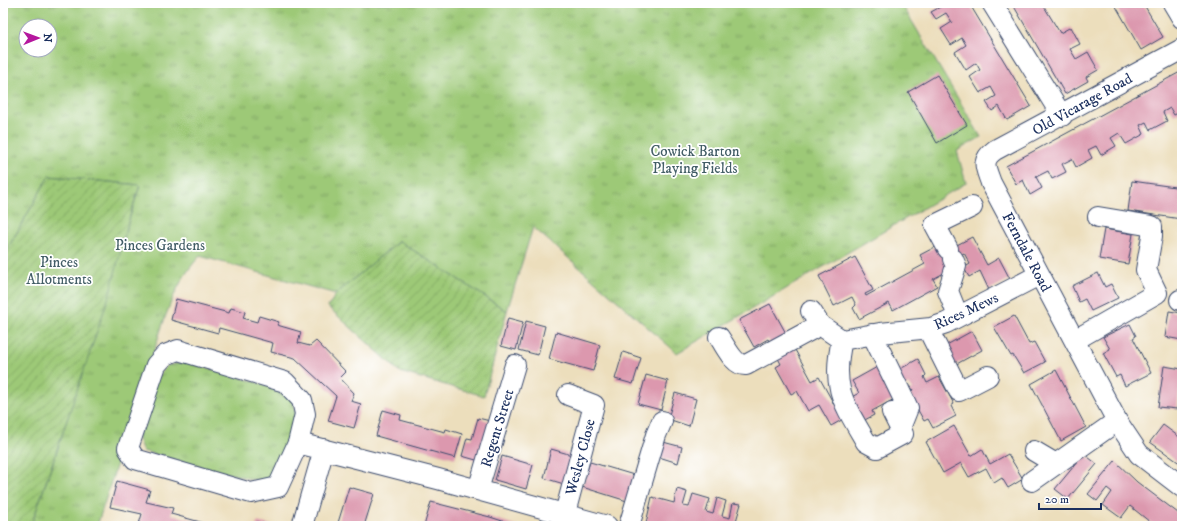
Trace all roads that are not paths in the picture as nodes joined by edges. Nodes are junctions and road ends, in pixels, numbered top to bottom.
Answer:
1 (992, 3) edge
2 (1173, 3) edge
3 (1182, 18) edge
4 (1182, 49) edge
5 (1062, 116) junction
6 (985, 161) joint
7 (972, 207) dead end
8 (1098, 217) dead end
9 (1039, 275) junction
10 (958, 316) junction
11 (928, 329) junction
12 (872, 334) junction
13 (719, 337) dead end
14 (842, 340) junction
15 (1074, 340) junction
16 (515, 365) dead end
17 (988, 376) dead end
18 (568, 395) dead end
19 (662, 421) dead end
20 (1117, 421) junction
21 (298, 443) junction
22 (324, 450) junction
23 (1034, 451) dead end
24 (1056, 464) junction
25 (1032, 482) dead end
26 (1182, 487) edge
27 (478, 490) junction
28 (565, 513) junction
29 (302, 526) edge
30 (607, 526) edge
31 (629, 526) edge

1 - 5 street
2 - 3 street
4 - 5 street, Old Vicarage Road
5 - 6 street, Old Vicarage Road
6 - 9 street, Ferndale Road
7 - 10 street
8 - 15 street
9 - 10 street, Rices Mews
9 - 15 street, Ferndale Road
10 - 11 street, Rices Mews
11 - 12 street, Rices Mews
11 - 17 street
12 - 14 street, Rices Mews
12 - 14 street
13 - 14 street
15 - 20 street, Ferndale Road
16 - 27 street, Regent Street
18 - 28 street, Wesley Close
19 - 31 street
20 - 24 street
20 - 26 street, Ferndale Road
21 - 21 street
21 - 22 street
22 - 27 street
22 - 29 street
23 - 24 street
24 - 25 street
27 - 28 street
28 - 30 street

